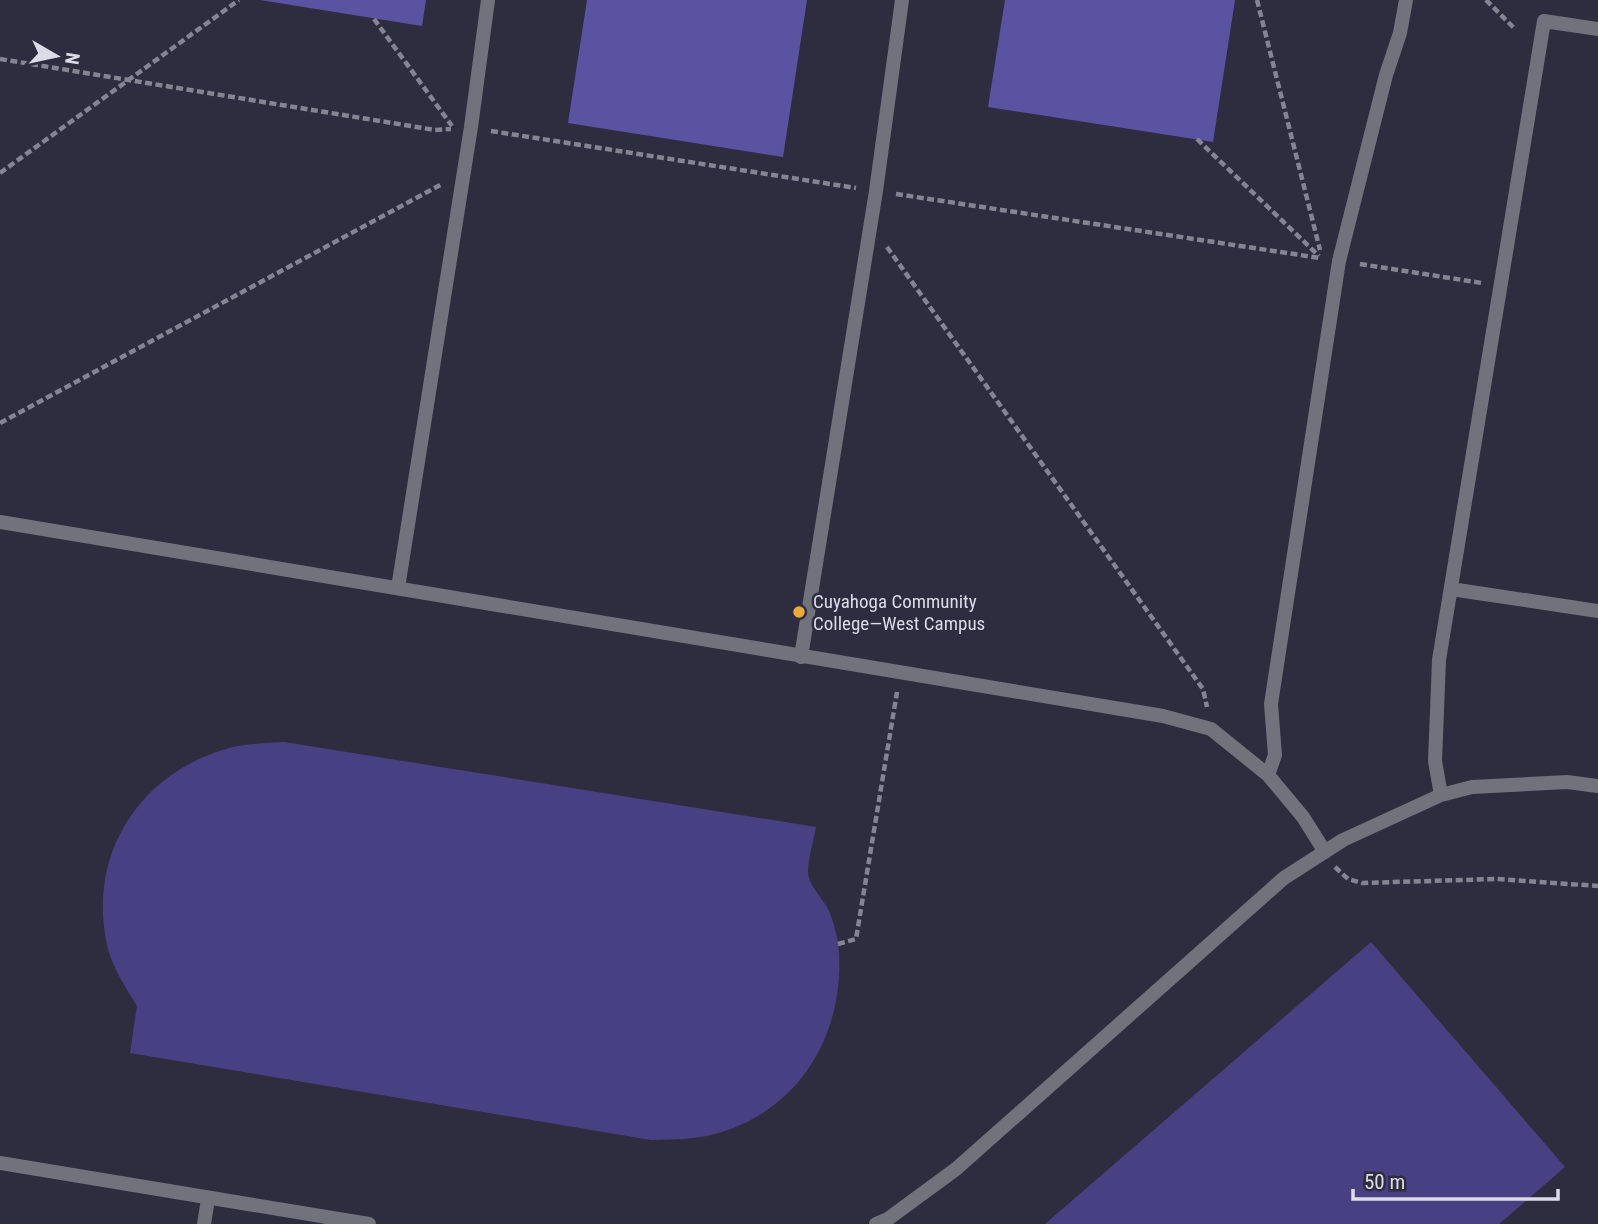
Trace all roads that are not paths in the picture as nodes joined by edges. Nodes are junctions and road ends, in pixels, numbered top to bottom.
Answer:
1 (488, 0) edge
2 (902, 0) edge
3 (1406, 0) edge
4 (1598, 29) edge
5 (0, 522) edge
6 (398, 589) junction
7 (1451, 589) junction
8 (1598, 611) edge
9 (801, 657) junction
10 (1268, 775) junction
11 (1598, 786) edge
12 (1441, 795) junction
13 (1325, 852) junction
14 (0, 1163) edge
15 (208, 1199) junction
16 (204, 1224) edge
17 (369, 1224) edge
18 (876, 1224) edge

1 - 6 lane
2 - 9 lane
3 - 10 lane
4 - 7 lane
5 - 6 lane
6 - 9 lane
7 - 8 lane
7 - 12 lane
9 - 10 lane
10 - 13 lane
11 - 12 lane
12 - 13 lane
13 - 18 lane
14 - 15 lane
15 - 16 lane
15 - 17 lane

